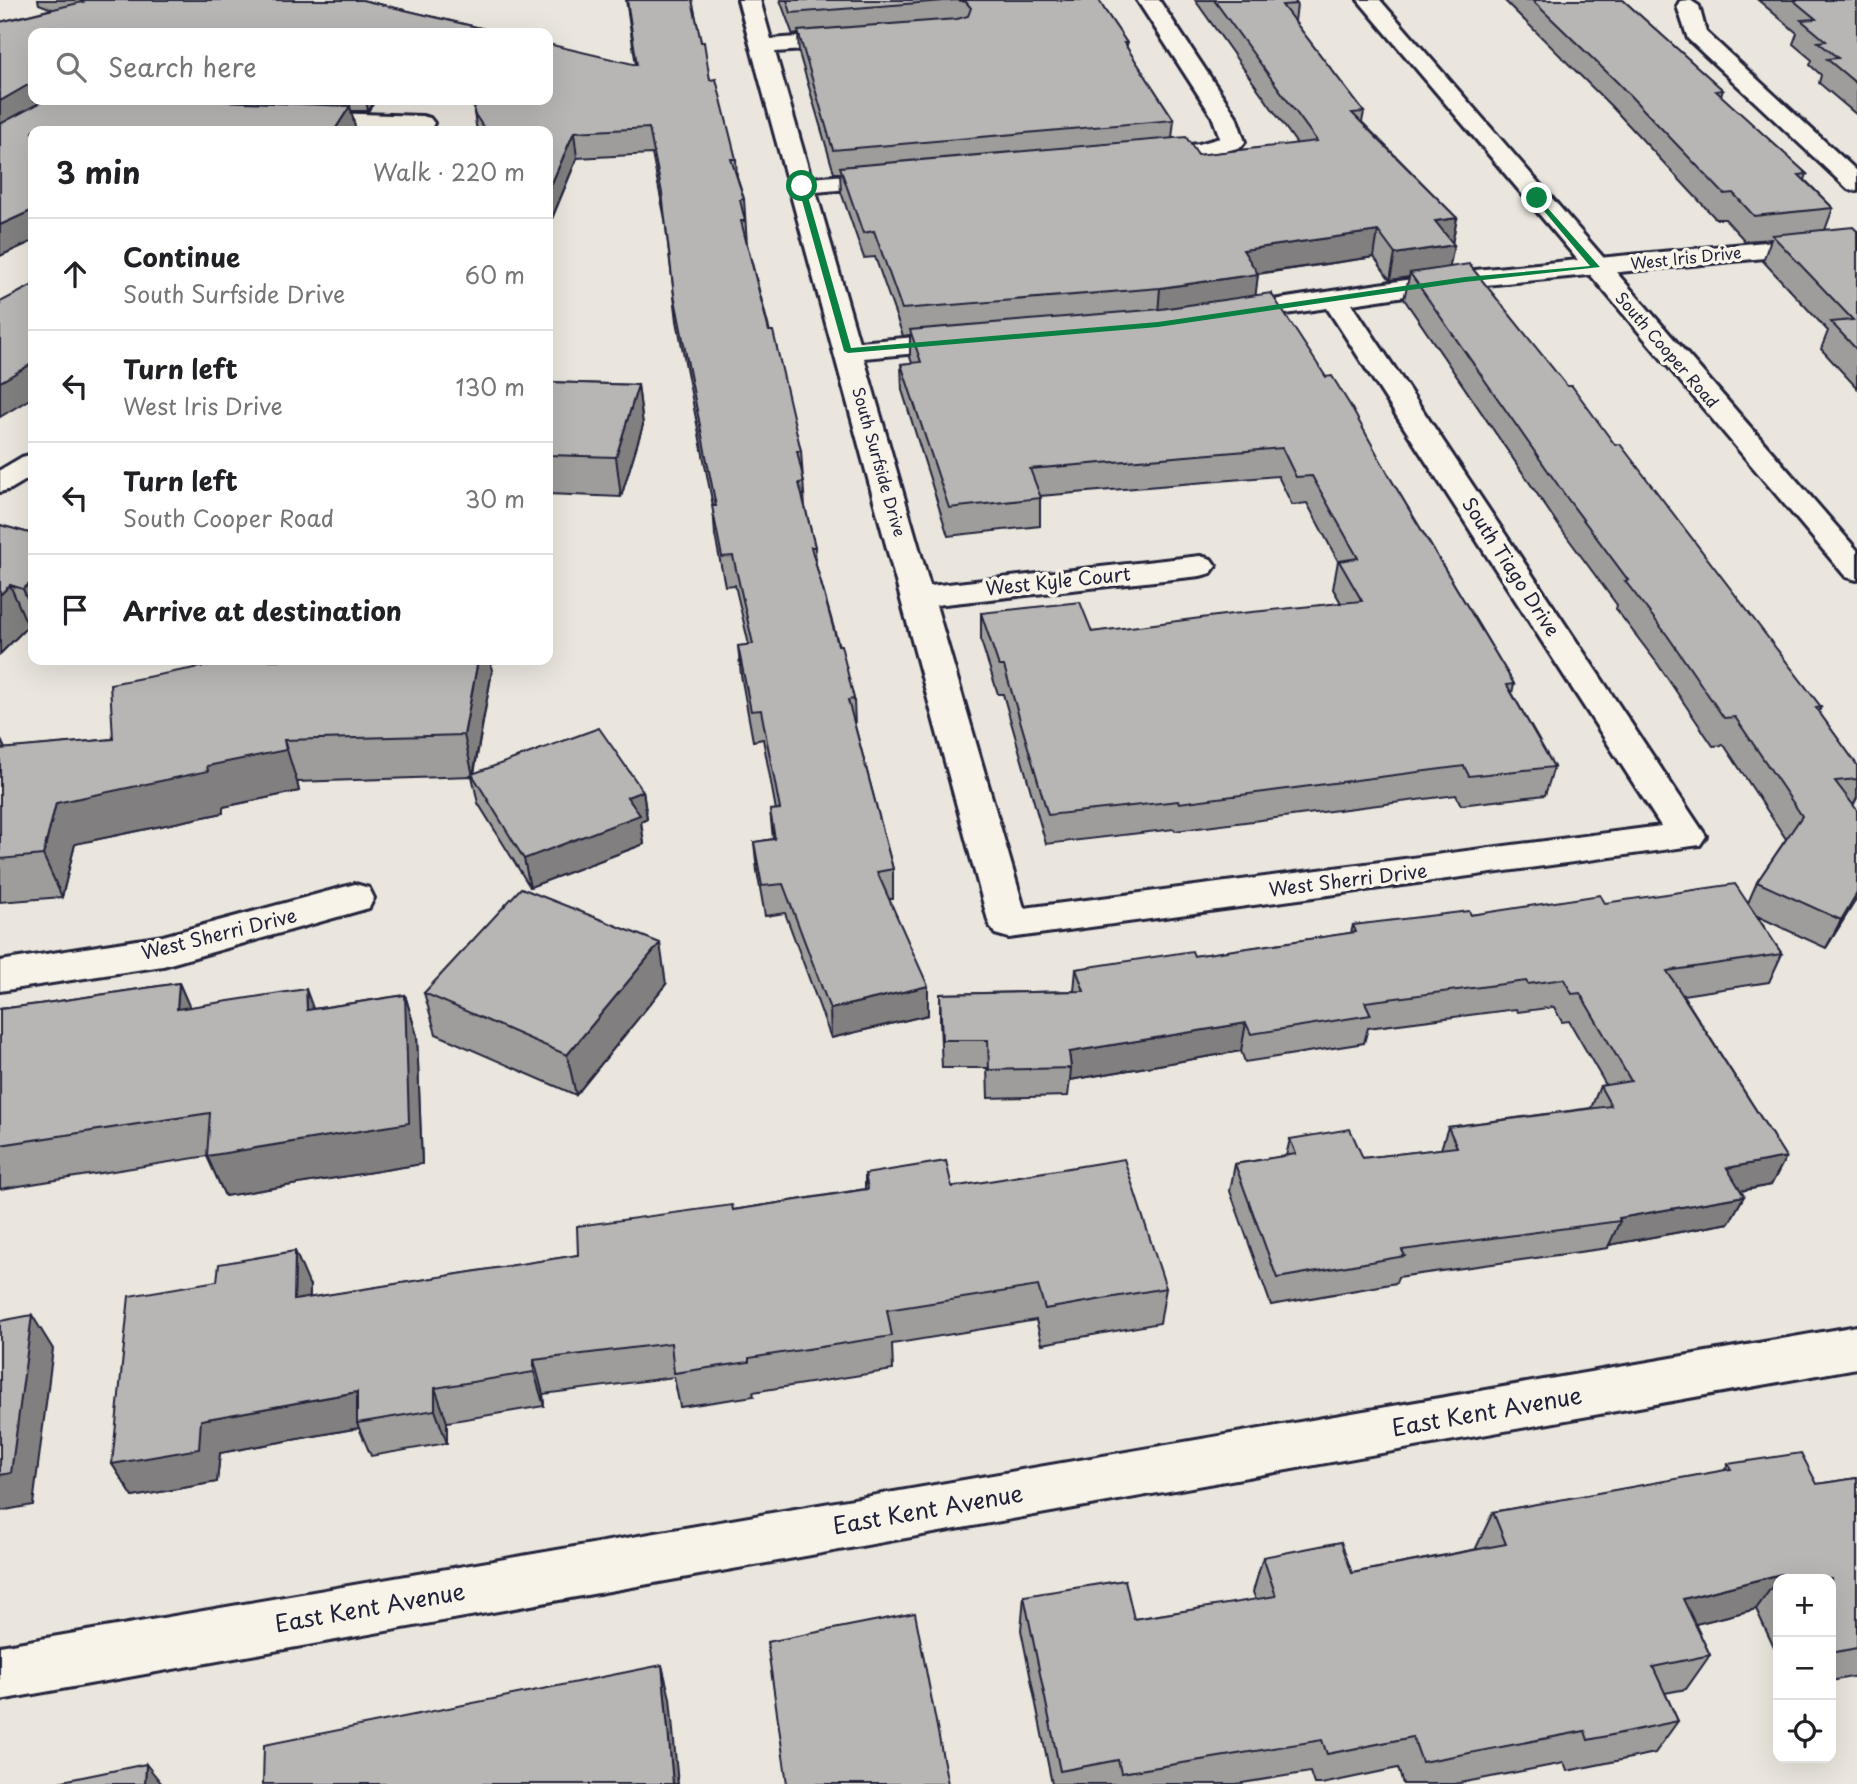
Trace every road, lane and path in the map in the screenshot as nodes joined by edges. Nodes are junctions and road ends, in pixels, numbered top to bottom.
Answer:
1 (749, 0) edge
2 (1148, 0) edge
3 (1369, 0) edge
4 (1688, 6) dead end
5 (873, 38) edge
6 (762, 46) junction
7 (282, 118) edge
8 (405, 126) edge
9 (1118, 159) edge
10 (912, 177) edge
11 (1857, 184) edge
12 (802, 186) junction
13 (1857, 241) edge
14 (1596, 267) junction
15 (1335, 299) junction
16 (1199, 318) edge
17 (982, 339) edge
18 (848, 351) junction
19 (28, 466) edge
20 (0, 483) edge
21 (1200, 566) dead end
22 (1857, 570) edge
23 (917, 597) junction
24 (1687, 836) joint
25 (355, 898) dead end
26 (1009, 924) joint
27 (0, 976) edge
28 (1857, 1346) edge
29 (0, 1674) edge

1 - 6 street, South Surfside Drive
2 - 9 street
3 - 14 street, South Cooper Road
4 - 11 street
5 - 6 street
6 - 12 street, South Surfside Drive
7 - 8 street
10 - 12 street
12 - 18 street, South Surfside Drive
13 - 14 street, West Iris Drive
14 - 15 street, West Iris Drive
14 - 22 street, South Cooper Road
15 - 16 street, West Iris Drive
15 - 24 street, South Tiago Drive
17 - 18 street
18 - 23 street, South Surfside Drive
19 - 20 street
21 - 23 street, West Kyle Court
23 - 26 street, South Surfside Drive
24 - 26 street, West Sherri Drive
25 - 27 street, West Sherri Drive
28 - 29 street, East Kent Avenue

